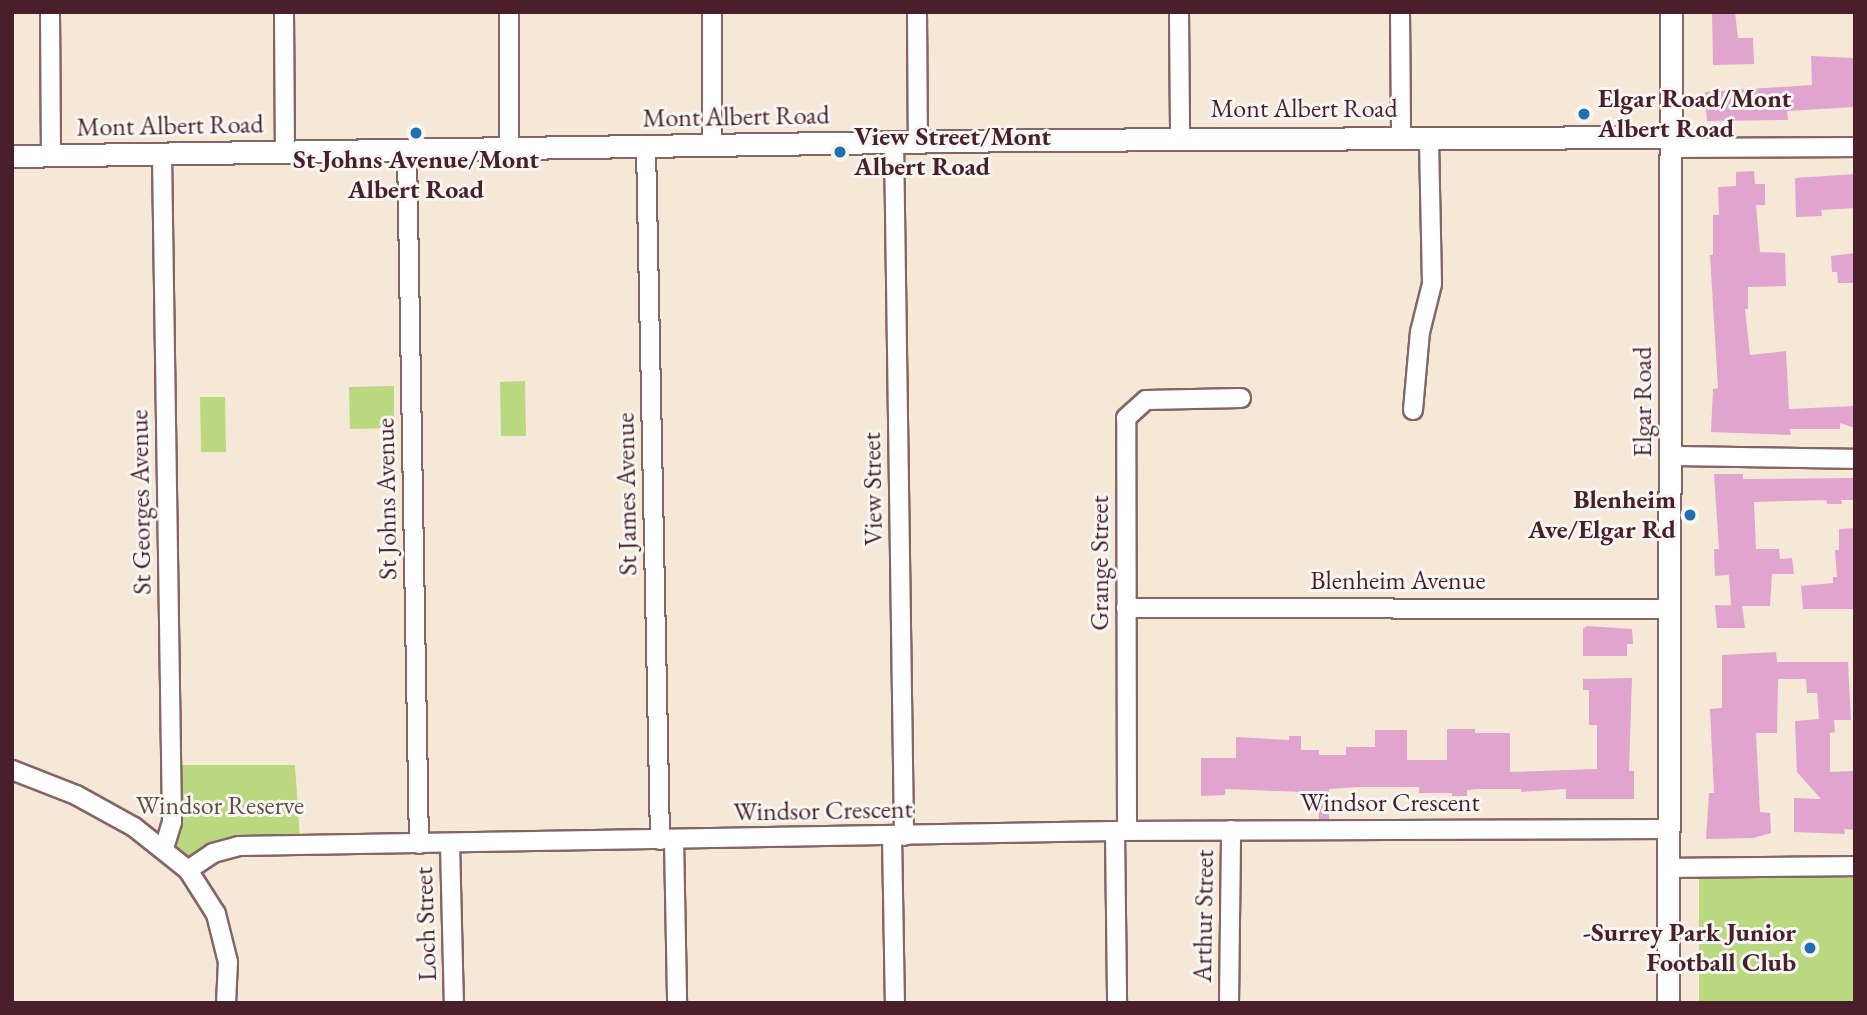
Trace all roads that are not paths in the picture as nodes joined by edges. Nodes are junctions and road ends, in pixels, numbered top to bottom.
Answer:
1 (51, 12) edge
2 (284, 12) edge
3 (509, 12) edge
4 (712, 12) edge
5 (917, 12) edge
6 (1179, 12) edge
7 (1400, 12) edge
8 (1671, 12) edge
9 (1401, 136) junction
10 (1429, 137) junction
11 (1180, 138) junction
12 (918, 141) junction
13 (894, 142) junction
14 (1672, 142) junction
15 (712, 146) junction
16 (1855, 147) edge
17 (646, 148) junction
18 (509, 150) junction
19 (407, 152) junction
20 (285, 153) junction
21 (162, 155) junction
22 (12, 156) edge
23 (51, 156) junction
24 (1241, 398) dead end
25 (1413, 410) dead end
26 (1671, 456) junction
27 (1855, 459) edge
28 (1126, 608) junction
29 (1670, 609) junction
30 (12, 770) edge
31 (1669, 829) junction
32 (1231, 830) junction
33 (1121, 831) junction
34 (898, 836) junction
35 (667, 840) junction
36 (418, 844) junction
37 (450, 844) junction
38 (164, 848) junction
39 (1855, 866) edge
40 (1669, 868) junction
41 (188, 870) junction
42 (226, 1003) edge
43 (454, 1003) edge
44 (677, 1003) edge
45 (895, 1003) edge
46 (1117, 1003) edge
47 (1228, 1003) edge
48 (1668, 1003) edge

1 - 23 street
2 - 20 street
3 - 18 street
4 - 15 street
5 - 12 street
6 - 11 street
7 - 9 street
8 - 14 main road, Elgar Road
9 - 10 main road, Mont Albert Road
9 - 11 main road, Mont Albert Road
10 - 14 main road, Mont Albert Road
10 - 25 street
11 - 12 main road, Mont Albert Road
12 - 13 main road, Mont Albert Road
13 - 15 main road, Mont Albert Road
13 - 34 street, View Street
14 - 16 street, Mont Albert Road
14 - 26 main road, Elgar Road
15 - 17 main road, Mont Albert Road
17 - 18 main road, Mont Albert Road
17 - 35 street, St James Avenue
18 - 19 main road, Mont Albert Road
19 - 20 main road, Mont Albert Road
19 - 36 street, St Johns Avenue
20 - 21 main road, Mont Albert Road
21 - 23 main road, Mont Albert Road
21 - 38 street, St Georges Avenue
22 - 23 main road, Mont Albert Road
24 - 28 street, Grange Street
26 - 27 street
26 - 29 main road, Elgar Road
28 - 29 street, Blenheim Avenue
28 - 33 street, Grange Street
29 - 31 main road, Elgar Road
30 - 38 street
31 - 32 street, Windsor Crescent
31 - 40 main road, Elgar Road
32 - 33 street, Windsor Crescent
32 - 47 street, Arthur Street
33 - 34 street, Windsor Crescent
33 - 46 street, Grange Street
34 - 35 street, Windsor Crescent
34 - 45 street, View Street
35 - 37 street, Windsor Crescent
35 - 44 street, St James Avenue
36 - 37 street, Windsor Crescent
36 - 41 street, Windsor Crescent
37 - 43 street, Loch Street
38 - 41 street
39 - 40 street
40 - 48 main road, Elgar Road
41 - 42 street

